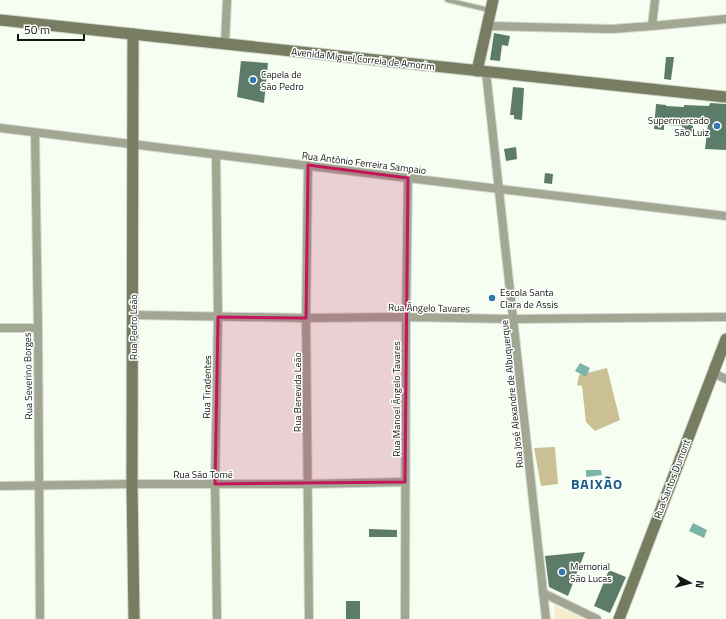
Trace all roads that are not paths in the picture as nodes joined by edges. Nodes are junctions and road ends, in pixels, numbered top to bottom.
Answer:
1 (228, 0) edge
2 (447, 0) edge
3 (655, 0) edge
4 (492, 5) edge
5 (726, 19) edge
6 (0, 20) edge
7 (487, 26) junction
8 (652, 26) junction
9 (133, 34) junction
10 (225, 44) junction
11 (482, 72) junction
12 (726, 97) edge
13 (0, 128) edge
14 (35, 133) junction
15 (133, 144) junction
16 (216, 155) junction
17 (308, 166) junction
18 (408, 178) junction
19 (499, 189) junction
20 (726, 216) edge
21 (133, 315) junction
22 (218, 317) junction
23 (406, 317) junction
24 (726, 317) edge
25 (306, 318) junction
26 (514, 319) junction
27 (0, 328) edge
28 (38, 328) junction
29 (726, 339) edge
30 (713, 373) junction
31 (726, 379) edge
32 (405, 482) junction
33 (132, 484) junction
34 (215, 484) junction
35 (308, 484) junction
36 (39, 485) junction
37 (0, 486) edge
38 (543, 593) junction
39 (40, 619) edge
40 (134, 619) edge
41 (216, 619) edge
42 (309, 619) edge
43 (405, 619) edge
44 (546, 619) edge
45 (597, 619) edge
46 (619, 619) edge

1 - 10 street
2 - 4 lane
3 - 8 street
4 - 7 street
5 - 8 street
6 - 9 street, Avenida Miguel Correia de Amorim
7 - 8 street
7 - 11 street
9 - 10 street, Avenida Miguel Correia de Amorim
9 - 15 street, Rua Pedro Leão
10 - 11 street, Avenida Miguel Correia de Amorim
11 - 12 street, Avenida Miguel Correia de Amorim
11 - 19 street, Rua José Alexandre de Albuquerque
13 - 14 street, Rua Antônio Ferreira Sampaio
14 - 15 street, Rua Antônio Ferreira Sampaio
14 - 28 street, Rua Severino Borges
15 - 16 street, Rua Antônio Ferreira Sampaio
15 - 21 street, Rua Pedro Leão
16 - 17 street, Rua Antônio Ferreira Sampaio
16 - 22 street, Rua Tiradentes
17 - 18 street, Rua Antônio Ferreira Sampaio
17 - 25 street, Rua Benevida Leão
18 - 19 street, Rua Antônio Ferreira Sampaio
18 - 23 street, Rua Manoel Ângelo Tavares
19 - 20 street, Rua Antônio Ferreira Sampaio
19 - 26 street, Rua José Alexandre de Albuquerque
21 - 22 street, Rua Ângelo Tavares
21 - 33 street, Rua Pedro Leão
22 - 25 street, Rua Ângelo Tavares
22 - 34 street, Rua Tiradentes
23 - 25 street, Rua Ângelo Tavares
23 - 26 street, Rua Ângelo Tavares
23 - 32 street, Rua Manoel Ângelo Tavares
24 - 26 street, Rua Ângelo Tavares
25 - 35 street, Rua Benevida Leão
26 - 38 street, Rua José Alexandre de Albuquerque
27 - 28 street
28 - 36 street, Rua Severino Borges
29 - 30 street, Rua Santos Dumont
30 - 31 street
30 - 46 street, Rua Santos Dumont
32 - 35 street, Rua São Tomé
32 - 43 street, Rua Manoel Ângelo Tavares
33 - 34 street, Rua São Tomé
33 - 36 street, Rua São Tomé
33 - 40 street, Rua Pedro Leão
34 - 35 street, Rua São Tomé
34 - 41 street, Rua Tiradentes
35 - 42 street, Rua Benevida Leão
36 - 37 street, Rua São Tomé
36 - 39 street, Rua Severino Borges
38 - 44 street, Rua José Alexandre de Albuquerque
38 - 45 street

